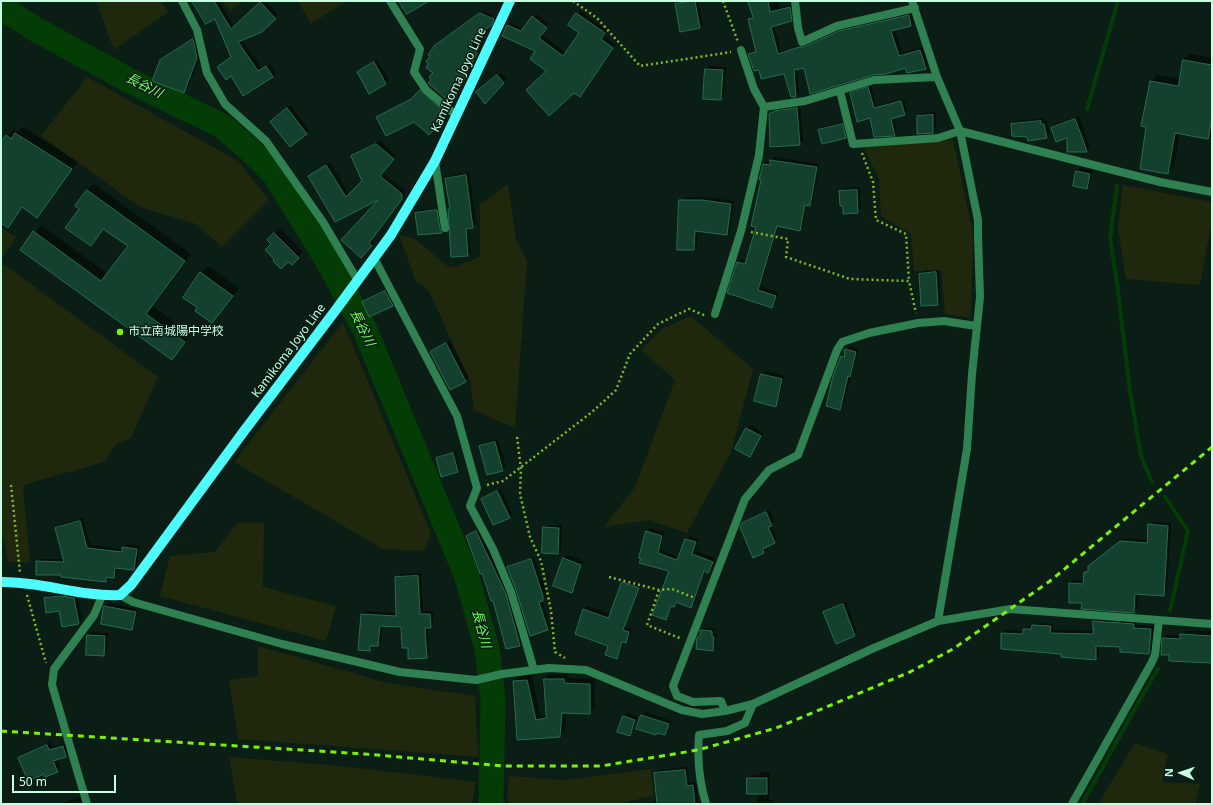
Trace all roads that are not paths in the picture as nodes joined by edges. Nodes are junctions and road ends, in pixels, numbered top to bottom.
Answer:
1 (182, 1) edge
2 (390, 1) edge
3 (510, 1) edge
4 (795, 1) edge
5 (914, 5) edge
6 (741, 50) road end
7 (937, 77) junction
8 (840, 91) junction
9 (764, 107) junction
10 (457, 116) junction
11 (960, 131) junction
12 (435, 161) junction
13 (1212, 192) edge
14 (445, 228) dead end
15 (374, 258) junction
16 (355, 285) junction
17 (711, 315) road end
18 (976, 326) junction
19 (2, 580) edge
20 (120, 595) junction
21 (102, 596) junction
22 (1159, 620) junction
23 (938, 621) junction
24 (1212, 624) edge
25 (534, 670) junction
26 (753, 704) junction
27 (725, 711) junction
28 (87, 804) edge
29 (706, 804) edge
30 (1072, 804) edge

1 - 16 street
2 - 10 street
3 - 10 main road, Kamikoma Joyo Line
4 - 5 street
5 - 7 street
6 - 9 street
7 - 8 street
7 - 11 street
8 - 9 street
8 - 11 street
9 - 17 street
10 - 12 main road, Kamikoma Joyo Line
11 - 13 street
11 - 18 street
12 - 14 street
12 - 15 main road, Kamikoma Joyo Line
15 - 16 main road, Kamikoma Joyo Line
15 - 25 street
16 - 20 main road, Kamikoma Joyo Line
18 - 23 street
18 - 27 street
19 - 21 main road
20 - 21 main road
20 - 25 street
21 - 28 street
22 - 23 street
22 - 24 street
22 - 30 street
23 - 26 street
25 - 27 street
26 - 27 street
26 - 29 street

